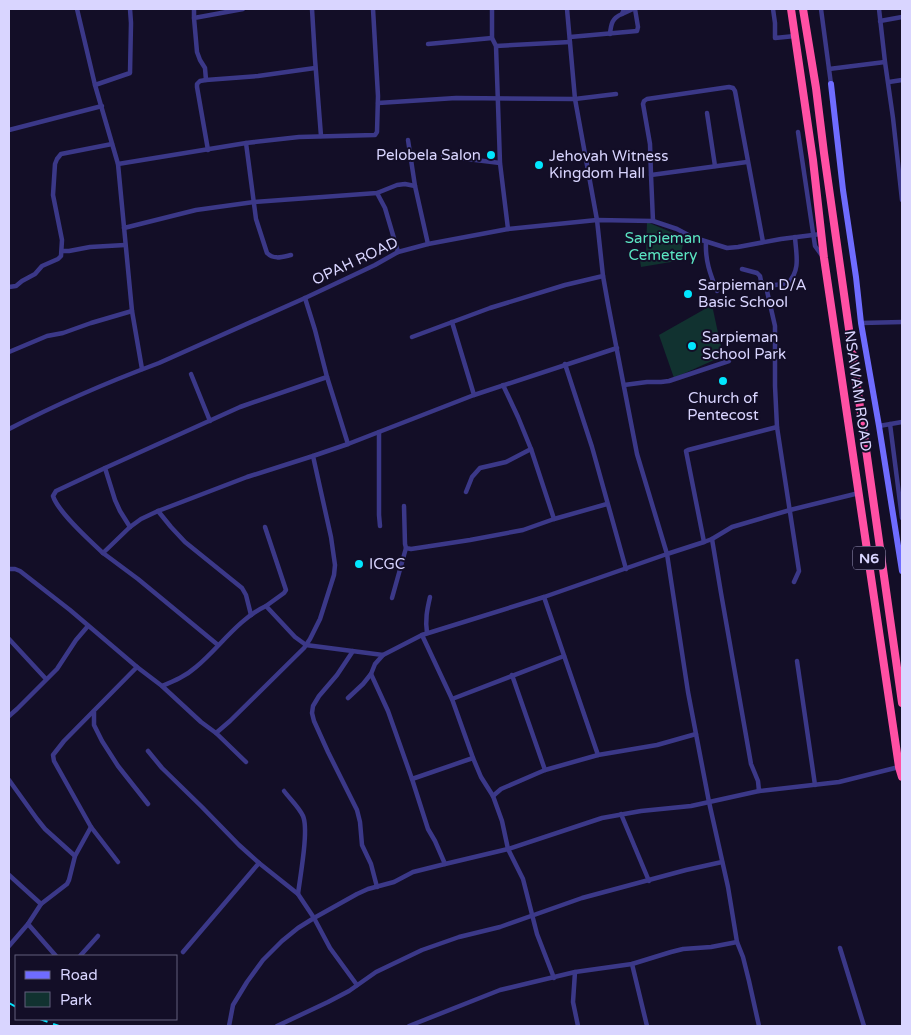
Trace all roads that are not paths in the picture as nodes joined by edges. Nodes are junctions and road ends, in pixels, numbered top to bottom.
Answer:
1 (77, 9) edge
2 (130, 9) edge
3 (194, 9) edge
4 (243, 9) edge
5 (312, 9) edge
6 (373, 9) edge
7 (492, 9) edge
8 (567, 9) edge
9 (624, 9) edge
10 (634, 9) edge
11 (773, 9) edge
12 (791, 9) edge
13 (804, 9) edge
14 (822, 9) edge
15 (879, 9) edge
16 (622, 14) junction
17 (902, 17) edge
18 (194, 18) junction
19 (880, 21) junction
20 (610, 34) junction
21 (795, 36) junction
22 (492, 38) junction
23 (570, 39) junction
24 (428, 44) dead end
25 (496, 46) junction
26 (885, 62) junction
27 (315, 68) junction
28 (829, 69) junction
29 (206, 80) junction
30 (902, 80) edge
31 (888, 82) junction
32 (831, 84) joint
33 (95, 85) junction
34 (616, 94) dead end
35 (498, 99) junction
36 (575, 99) junction
37 (378, 103) junction
38 (102, 106) junction
39 (707, 113) dead end
40 (9, 130) edge
41 (798, 132) dead end
42 (322, 136) junction
43 (408, 140) dead end
44 (246, 143) junction
45 (112, 144) junction
46 (208, 150) junction
47 (442, 156) dead end
48 (747, 162) junction
49 (500, 163) junction
50 (118, 164) junction
51 (715, 166) junction
52 (651, 175) junction
53 (416, 186) junction
54 (377, 192) junction
55 (902, 200) edge
56 (254, 202) junction
57 (597, 220) junction
58 (652, 221) junction
59 (124, 228) junction
60 (508, 229) junction
61 (817, 235) junction
62 (795, 237) junction
63 (706, 242) junction
64 (763, 242) junction
65 (428, 244) junction
66 (126, 245) junction
67 (62, 251) junction
68 (398, 252) junction
69 (291, 255) dead end
70 (742, 269) dead end
71 (603, 276) junction
72 (9, 287) edge
73 (768, 288) junction
74 (717, 291) dead end
75 (305, 298) junction
76 (132, 311) junction
77 (452, 322) junction
78 (902, 322) edge
79 (861, 323) junction
80 (412, 337) dead end
81 (617, 348) junction
82 (9, 352) edge
83 (729, 361) dead end
84 (565, 364) junction
85 (142, 369) junction
86 (191, 374) dead end
87 (326, 377) junction
88 (504, 385) junction
89 (624, 385) junction
90 (474, 395) junction
91 (210, 421) junction
92 (902, 422) edge
93 (890, 424) junction
94 (879, 426) junction
95 (777, 427) junction
96 (9, 430) edge
97 (379, 432) junction
98 (348, 444) junction
99 (531, 449) junction
100 (313, 456) junction
101 (105, 468) junction
102 (466, 492) dead end
103 (859, 493) junction
104 (607, 504) junction
105 (404, 506) dead end
106 (790, 510) junction
107 (158, 511) junction
108 (902, 518) edge
109 (554, 519) junction
110 (380, 526) dead end
111 (130, 527) junction
112 (265, 527) dead end
113 (712, 539) junction
114 (704, 542) junction
115 (406, 548) junction
116 (103, 553) junction
117 (667, 554) junction
118 (9, 569) edge
119 (626, 569) junction
120 (902, 571) edge
121 (794, 582) dead end
122 (430, 597) dead end
123 (544, 597) junction
124 (392, 598) dead end
125 (266, 606) junction
126 (251, 615) junction
127 (88, 626) junction
128 (427, 633) junction
129 (422, 634) junction
130 (9, 639) edge
131 (218, 645) junction
132 (306, 645) junction
133 (353, 651) junction
134 (383, 655) junction
135 (564, 656) junction
136 (797, 661) dead end
137 (137, 667) junction
138 (371, 674) junction
139 (512, 675) junction
140 (46, 679) junction
141 (162, 686) junction
142 (348, 698) dead end
143 (452, 699) junction
144 (902, 703) edge
145 (94, 712) junction
146 (9, 716) edge
147 (216, 733) junction
148 (696, 734) junction
149 (148, 751) dead end
150 (598, 756) junction
151 (473, 758) junction
152 (246, 762) dead end
153 (899, 767) junction
154 (545, 770) junction
155 (902, 777) edge
156 (412, 779) junction
157 (9, 780) edge
158 (815, 785) junction
159 (284, 791) dead end
160 (759, 791) junction
161 (493, 796) junction
162 (709, 802) junction
163 (148, 804) dead end
164 (621, 814) junction
165 (91, 827) junction
166 (508, 849) junction
167 (75, 856) junction
168 (118, 862) dead end
169 (722, 862) junction
170 (259, 864) junction
171 (445, 864) junction
172 (9, 875) edge
173 (649, 881) junction
174 (377, 887) junction
175 (298, 894) junction
176 (41, 904) junction
177 (533, 916) junction
178 (314, 918) junction
179 (28, 924) junction
180 (98, 936) dead end
181 (737, 942) junction
182 (9, 946) edge
183 (840, 948) dead end
184 (183, 952) dead end
185 (55, 955) edge
186 (81, 955) edge
187 (632, 964) junction
188 (575, 972) junction
189 (554, 978) junction
190 (357, 985) junction
191 (229, 1026) edge
192 (277, 1026) edge
193 (409, 1026) edge
194 (578, 1026) edge
195 (647, 1026) edge
196 (759, 1026) edge
197 (864, 1026) edge
198 (871, 1026) edge

1 - 33 street
2 - 33 street
3 - 18 street
4 - 18 street
5 - 27 street
6 - 37 street
7 - 22 street
8 - 23 street
9 - 16 street
10 - 16 street
10 - 20 street
11 - 21 street
12 - 21 highway, NSAWAM ROAD / N6
13 - 144 highway, NSAWAM ROAD / N6
14 - 28 street
15 - 19 street
16 - 20 street
17 - 19 street
18 - 29 street
19 - 26 street
20 - 23 street
21 - 61 highway, NSAWAM ROAD / N6
22 - 24 street
22 - 25 street
23 - 25 street
23 - 36 street
25 - 35 street
26 - 28 street
26 - 31 street
27 - 29 street
27 - 42 street
28 - 32 street
29 - 46 street
30 - 31 street
31 - 55 street
32 - 79 main road
33 - 38 street
34 - 36 street
35 - 36 street
35 - 37 street
35 - 49 street
36 - 57 street
37 - 42 street
38 - 40 street
38 - 45 street
39 - 51 street
41 - 61 street
42 - 44 street
43 - 53 street
44 - 46 street
44 - 56 street
45 - 50 street
45 - 67 street
46 - 50 street
47 - 49 street
48 - 51 street
48 - 52 street
48 - 64 street
49 - 60 street
50 - 59 street
51 - 52 street
52 - 58 street
53 - 54 street
53 - 65 street
54 - 56 street
54 - 68 street
56 - 59 street
56 - 69 street
57 - 58 street, OPAH ROAD
57 - 60 street, OPAH ROAD
57 - 71 street
58 - 63 street, OPAH ROAD
59 - 66 street
60 - 65 street, OPAH ROAD
61 - 62 street, OPAH ROAD
61 - 103 highway, NSAWAM ROAD / N6
62 - 64 street, OPAH ROAD
62 - 73 street
63 - 64 street, OPAH ROAD
63 - 74 street
65 - 68 street, OPAH ROAD
66 - 67 street
66 - 76 street
67 - 72 street
68 - 75 street, OPAH ROAD
70 - 73 street
71 - 77 street
71 - 81 street
73 - 95 street
75 - 85 street, OPAH ROAD
75 - 87 street
76 - 82 street
76 - 85 street
77 - 80 street
77 - 90 street
78 - 79 street
79 - 94 main road
81 - 84 street
81 - 89 street
83 - 89 street
84 - 88 street
84 - 104 street
85 - 96 street, OPAH ROAD
86 - 91 street
87 - 91 street
87 - 98 street
88 - 90 street
88 - 99 street
89 - 117 street
90 - 97 street
91 - 101 street
92 - 93 street
93 - 94 street
93 - 108 street
94 - 120 main road
95 - 106 street
95 - 114 street
97 - 98 street
97 - 110 street
98 - 100 street
99 - 102 street
99 - 109 street
100 - 107 street
100 - 132 street
101 - 111 street
101 - 116 street
103 - 106 street
103 - 153 highway, NSAWAM ROAD / N6
104 - 109 street
104 - 119 street
105 - 115 street
106 - 113 street
106 - 121 street
107 - 111 street
107 - 126 street
109 - 115 street
111 - 116 street
112 - 125 street
113 - 114 street
113 - 160 street
114 - 117 street
115 - 124 street
116 - 131 street
117 - 119 street
117 - 148 street
118 - 127 street
119 - 123 street
122 - 128 street
123 - 128 street
123 - 135 street
125 - 126 street
125 - 132 street
126 - 131 street
127 - 137 street
127 - 140 street
128 - 129 street
129 - 134 street
129 - 143 street
130 - 140 street
131 - 141 street
132 - 133 street
132 - 147 street
133 - 134 street
133 - 174 street
134 - 138 street
135 - 139 street
135 - 150 street
136 - 158 street
137 - 141 street
137 - 145 street
138 - 142 street
138 - 156 street
139 - 143 street
139 - 154 street
140 - 146 street
141 - 147 street
143 - 151 street
145 - 163 street
145 - 165 street
147 - 152 street
148 - 150 street
148 - 162 street
149 - 170 street
150 - 154 street
151 - 156 street
151 - 161 street
153 - 155 highway, NSAWAM ROAD / N6
153 - 158 street
154 - 161 street
156 - 171 street
157 - 167 street
158 - 160 street
159 - 175 street
160 - 162 street
161 - 166 street
162 - 164 street
162 - 169 street
164 - 166 street
164 - 173 street
165 - 167 street
165 - 168 street
166 - 171 street
166 - 177 street
167 - 176 street
169 - 173 street
169 - 181 street
170 - 175 street
170 - 184 street
171 - 174 street
172 - 176 street
173 - 177 street
174 - 178 street
175 - 178 street
176 - 179 street
177 - 189 street
177 - 190 street
178 - 190 street
178 - 191 street
179 - 182 street
179 - 185 street
180 - 186 street
181 - 187 street
181 - 196 street
183 - 197 street
187 - 188 street
187 - 195 street
188 - 189 street
188 - 194 street
189 - 193 street
190 - 192 street
197 - 198 street

